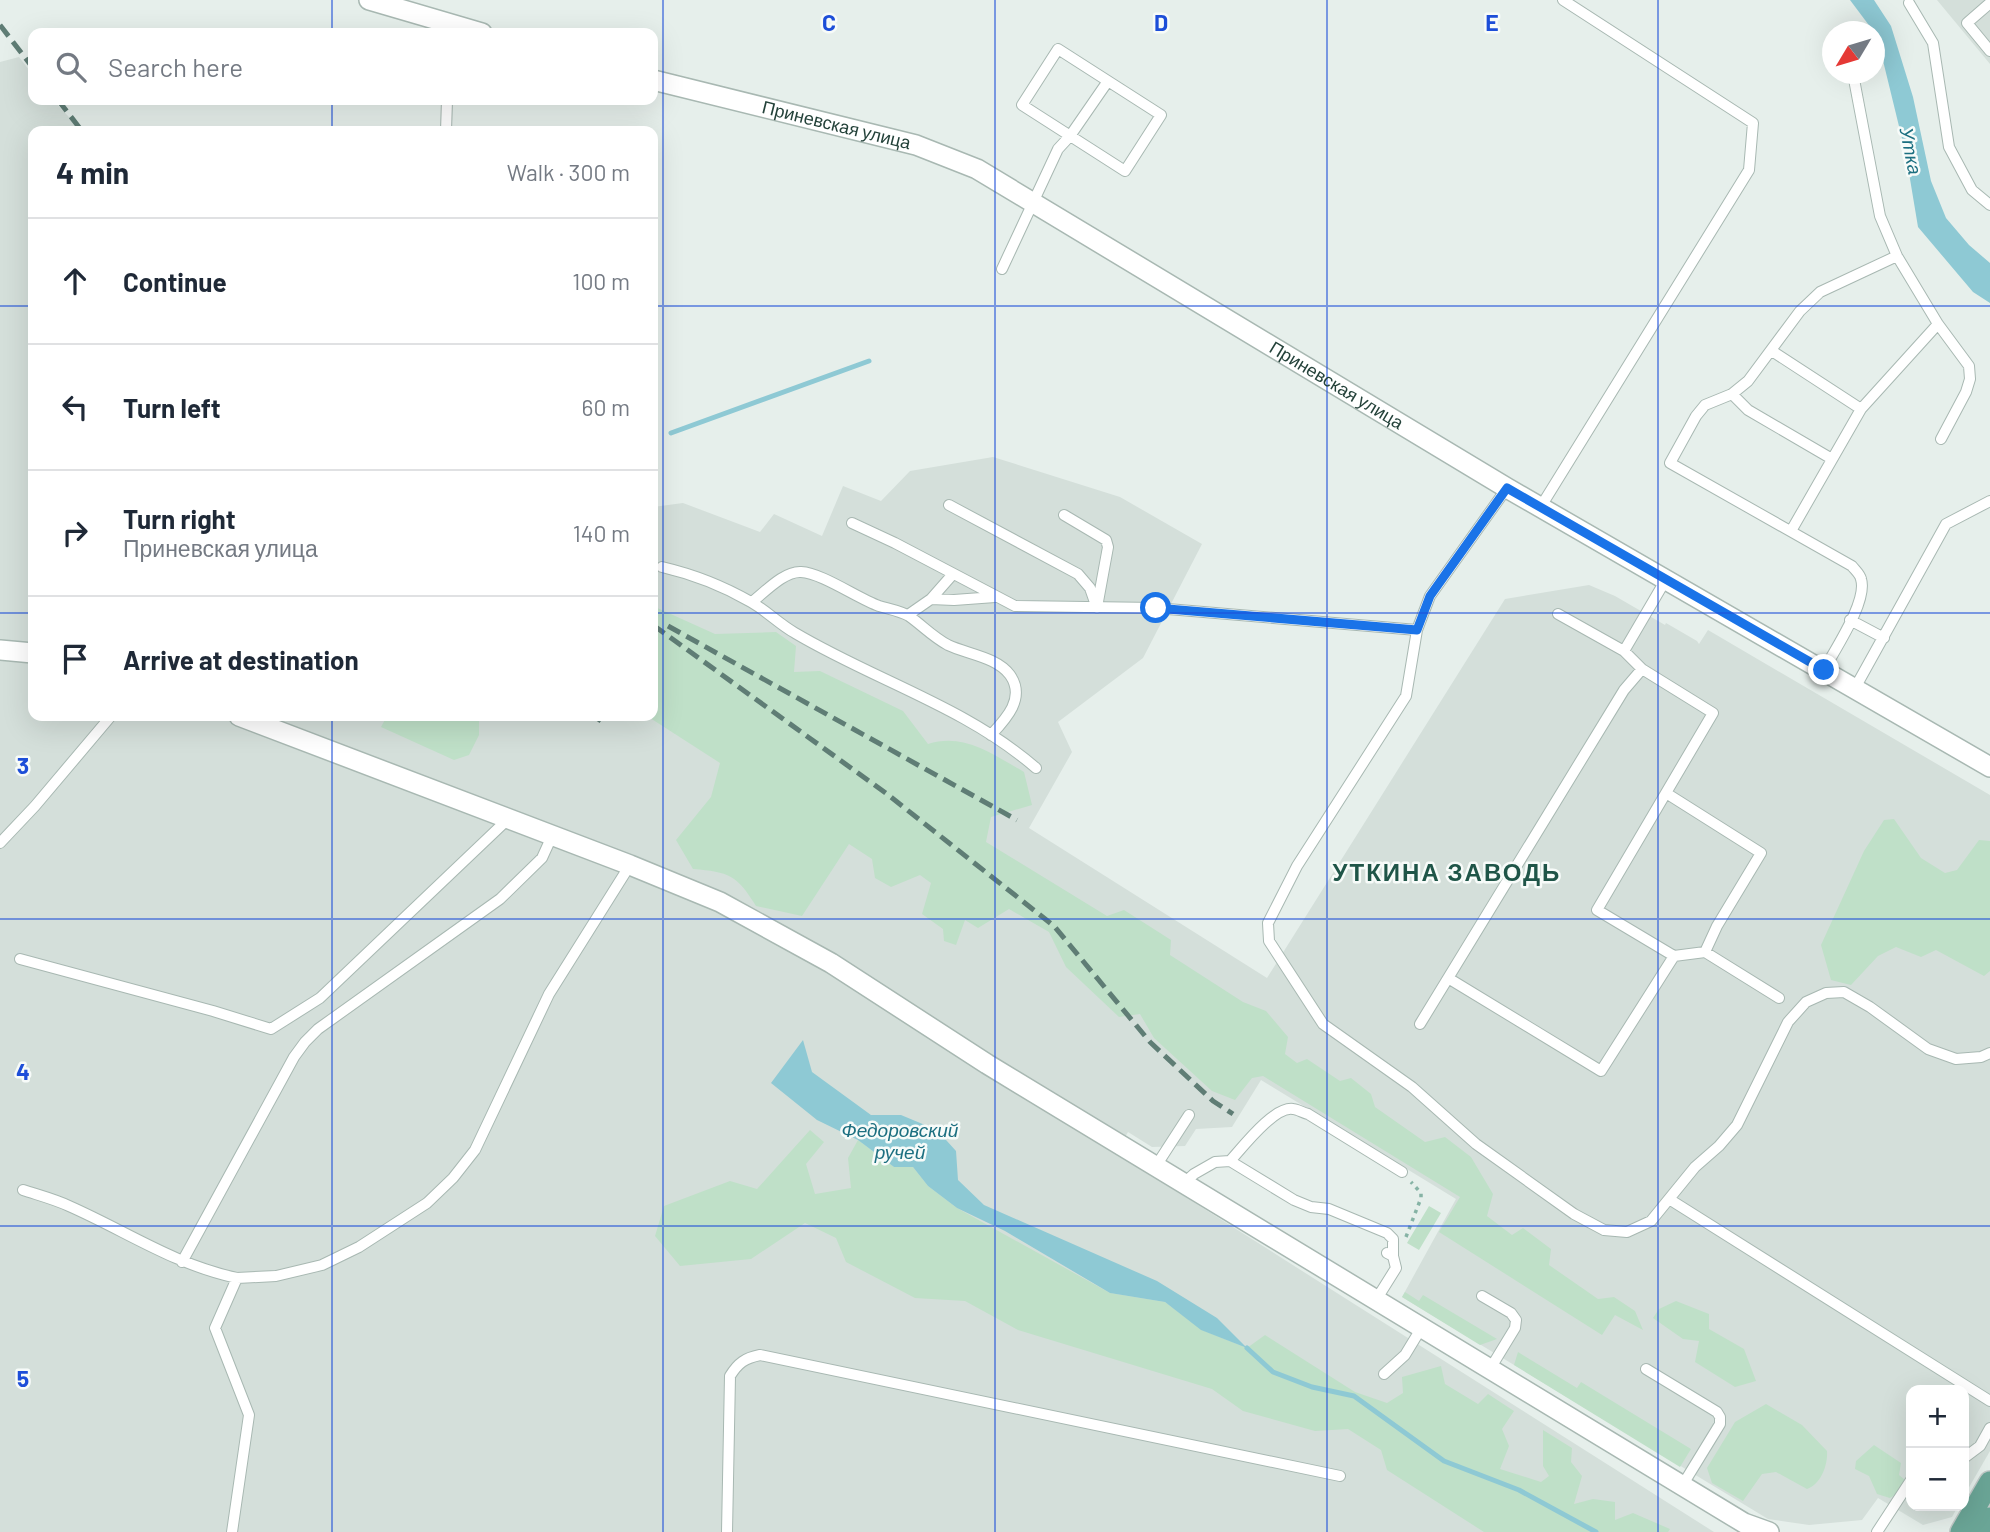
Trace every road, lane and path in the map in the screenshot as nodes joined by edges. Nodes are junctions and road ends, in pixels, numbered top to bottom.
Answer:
1 (369, 0) edge
2 (1563, 0) edge
3 (1909, 3) dead end
4 (1990, 3) edge
5 (450, 28) edge
6 (1990, 51) edge
7 (658, 81) edge
8 (1108, 81) junction
9 (1855, 84) edge
10 (447, 105) edge
11 (446, 126) edge
12 (1070, 136) junction
13 (1033, 201) junction
14 (1990, 205) edge
15 (1897, 256) junction
16 (1002, 269) dead end
17 (1938, 324) junction
18 (1772, 351) junction
19 (1732, 394) junction
20 (1861, 409) junction
21 (1941, 439) dead end
22 (1832, 459) junction
23 (1507, 488) junction
24 (1990, 501) edge
25 (949, 505) dead end
26 (1540, 508) junction
27 (1063, 515) dead end
28 (852, 523) dead end
29 (1791, 531) junction
30 (662, 567) dead end
31 (953, 574) junction
32 (1665, 580) junction
33 (996, 596) junction
34 (931, 599) junction
35 (752, 602) junction
36 (1097, 608) junction
37 (1558, 614) dead end
38 (908, 615) junction
39 (1850, 620) junction
40 (1417, 630) junction
41 (1884, 638) junction
42 (0, 650) edge
43 (1624, 650) junction
44 (28, 653) edge
45 (1642, 669) junction
46 (1824, 670) junction
47 (1855, 688) junction
48 (107, 721) edge
49 (252, 721) edge
50 (991, 735) junction
51 (1990, 767) edge
52 (1036, 768) dead end
53 (1666, 793) junction
54 (508, 819) junction
55 (552, 836) junction
56 (0, 843) edge
57 (630, 865) junction
58 (1705, 952) junction
59 (1674, 956) junction
60 (20, 959) dead end
61 (1448, 978) junction
62 (1779, 998) dead end
63 (1420, 1024) dead end
64 (1990, 1053) edge
65 (1189, 1115) dead end
66 (1230, 1161) junction
67 (1156, 1166) junction
68 (1402, 1174) joint
69 (1184, 1183) junction
70 (23, 1190) dead end
71 (1669, 1199) junction
72 (1392, 1257) junction
73 (182, 1262) junction
74 (237, 1278) junction
75 (1482, 1296) dead end
76 (1377, 1300) junction
77 (1422, 1328) junction
78 (1490, 1369) junction
79 (1646, 1369) dead end
80 (1384, 1374) dead end
81 (1990, 1401) edge
82 (1990, 1428) edge
83 (1969, 1454) edge
84 (1339, 1476) dead end
85 (1990, 1482) edge
86 (1682, 1486) junction
87 (1906, 1487) edge
88 (1990, 1518) edge
89 (233, 1532) edge
90 (727, 1532) edge
91 (1769, 1532) edge
92 (1877, 1532) edge
93 (1961, 1532) edge
94 (1982, 1532) edge

1 - 5 street
2 - 26 lane
3 - 14 lane
4 - 6 lane
7 - 13 street, Приневская улица
8 - 12 lane
8 - 12 lane
8 - 12 lane
9 - 15 lane
10 - 11 lane
12 - 13 lane
13 - 16 lane
13 - 23 street, Приневская улица
15 - 17 lane
15 - 18 lane
17 - 20 lane
17 - 21 lane
18 - 19 lane
18 - 20 lane
19 - 22 lane
19 - 29 lane
20 - 22 lane
22 - 29 lane
23 - 26 street, Приневская улица
23 - 40 lane
24 - 41 lane
25 - 36 lane
26 - 32 street, Приневская улица
27 - 36 lane
28 - 31 lane
29 - 39 lane
30 - 35 lane
31 - 33 lane
31 - 34 lane
32 - 43 lane
32 - 46 street, Приневская улица
33 - 34 lane
33 - 36 lane
34 - 38 lane
35 - 38 lane
35 - 50 lane
36 - 40 lane
37 - 43 lane
38 - 50 lane
39 - 41 lane
39 - 46 lane
40 - 71 lane
41 - 47 lane
42 - 44 street
43 - 45 lane
45 - 53 lane
45 - 61 lane
46 - 47 street, Приневская улица
47 - 51 street, Приневская улица
48 - 56 lane
49 - 54 street
50 - 52 lane
53 - 58 lane
53 - 59 lane
54 - 55 street
54 - 60 lane
55 - 57 street
55 - 73 lane
57 - 67 street
57 - 74 lane
58 - 59 lane
58 - 62 lane
59 - 61 lane
61 - 63 lane
64 - 71 lane
65 - 67 lane
66 - 68 lane
66 - 69 lane
66 - 72 lane
67 - 69 street
68 - 72 path
69 - 76 street
70 - 73 lane
71 - 81 lane
72 - 76 lane
73 - 74 lane
74 - 89 lane
75 - 78 lane
76 - 77 street
77 - 78 street
77 - 80 lane
78 - 86 street
79 - 86 lane
82 - 83 lane
84 - 90 lane
85 - 93 main road
86 - 91 street
87 - 92 lane
88 - 94 main road

